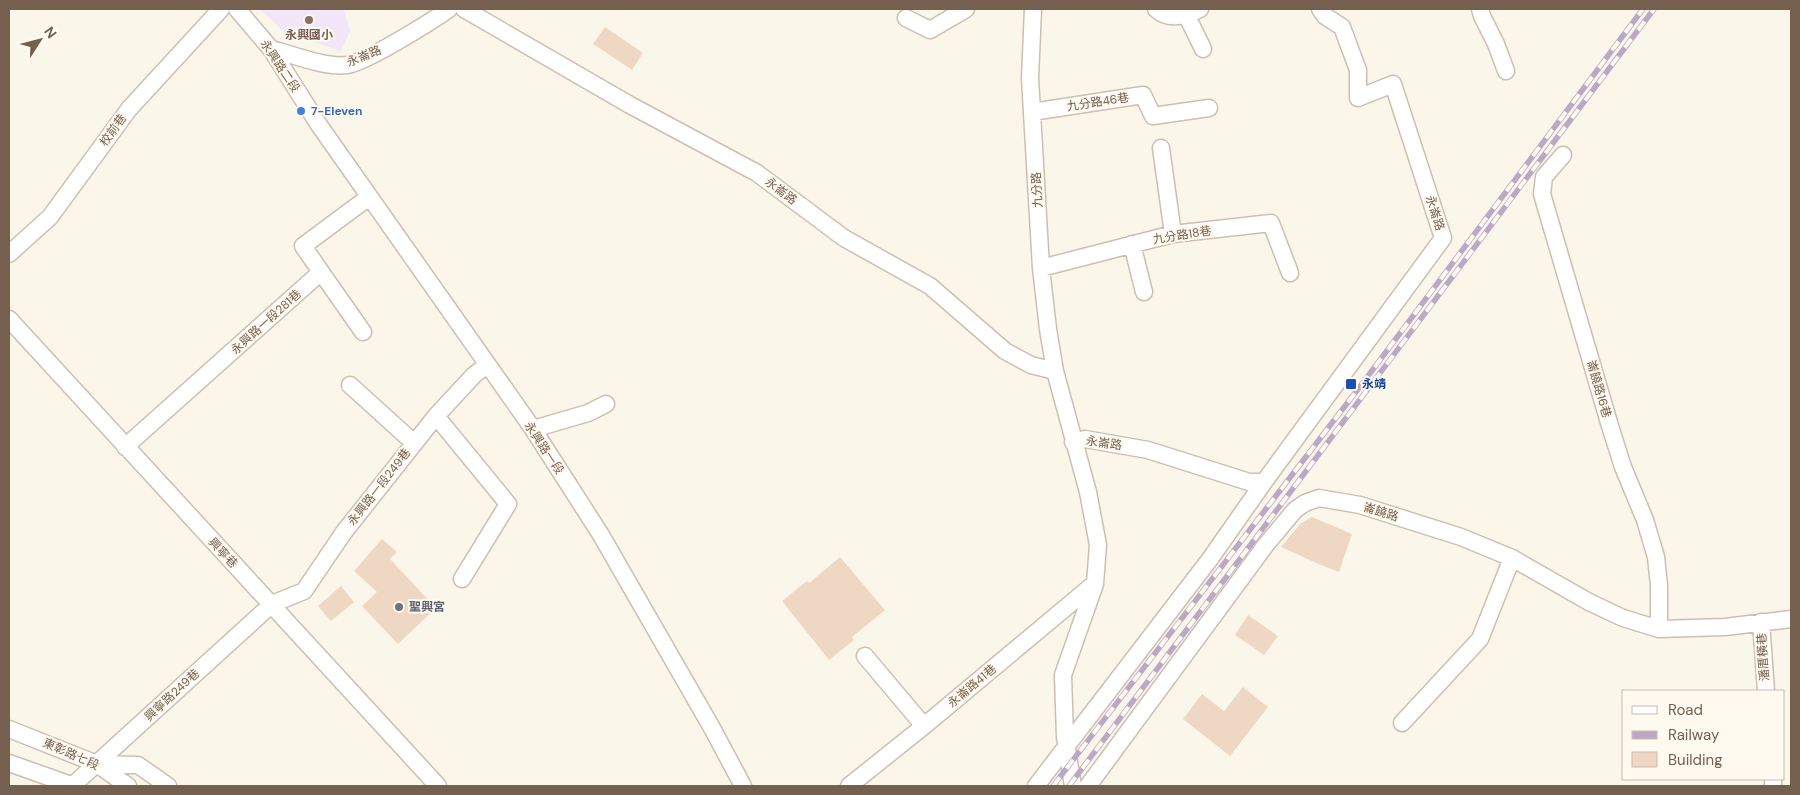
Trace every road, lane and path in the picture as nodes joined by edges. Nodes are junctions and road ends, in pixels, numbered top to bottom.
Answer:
1 (221, 9) edge
2 (237, 9) edge
3 (449, 9) edge
4 (464, 9) edge
5 (966, 9) edge
6 (1033, 9) edge
7 (1156, 9) edge
8 (1320, 9) edge
9 (1480, 9) edge
10 (1193, 12) edge
11 (906, 18) dead end
12 (271, 49) junction
13 (1203, 49) dead end
14 (1506, 71) dead end
15 (1209, 108) dead end
16 (1032, 112) junction
17 (320, 125) joint
18 (1161, 148) dead end
19 (1563, 155) dead end
20 (370, 197) junction
21 (1173, 234) junction
22 (1132, 244) junction
23 (9, 254) edge
24 (1042, 268) junction
25 (321, 272) junction
26 (1290, 273) dead end
27 (1144, 292) dead end
28 (9, 320) edge
29 (363, 332) dead end
30 (487, 366) junction
31 (1055, 371) junction
32 (350, 385) dead end
33 (606, 404) dead end
34 (436, 416) junction
35 (532, 429) junction
36 (1073, 442) junction
37 (414, 443) junction
38 (125, 447) junction
39 (1264, 482) junction
40 (1512, 558) junction
41 (462, 579) dead end
42 (1095, 584) junction
43 (272, 604) junction
44 (1791, 619) edge
45 (1761, 622) junction
46 (1659, 629) junction
47 (865, 656) dead end
48 (1766, 690) edge
49 (1402, 723) dead end
50 (924, 726) junction
51 (9, 729) edge
52 (1067, 745) junction
53 (9, 763) edge
54 (97, 764) junction
55 (73, 786) edge
56 (128, 786) edge
57 (168, 786) edge
58 (438, 786) edge
59 (743, 786) edge
60 (849, 786) edge
61 (1036, 786) edge
62 (1073, 786) edge
63 (1088, 786) edge

1 - 23 street, 校前巷
2 - 12 street, 永興路二段
3 - 12 street, 永崙路
4 - 31 street, 永崙路
5 - 11 street
6 - 16 street, 九分路
7 - 10 street
8 - 39 street, 永崙路
9 - 14 street
10 - 13 street
12 - 17 street, 永興路二段
15 - 16 street, 九分路46巷
16 - 24 street, 九分路
17 - 20 street, 永興路一段
18 - 21 street
19 - 46 street, 崙饒路16巷
20 - 25 street
20 - 30 street, 永興路一段
21 - 22 street, 九分路18巷
21 - 26 street, 九分路18巷
22 - 24 street, 九分路18巷
22 - 27 street
24 - 31 street, 九分路
25 - 29 street
25 - 38 street, 永興路一段281巷
28 - 38 street, 興寧巷
30 - 34 street, 永興路一段249巷
30 - 35 street, 永興路一段
31 - 36 street, 永崙路
32 - 37 street
33 - 35 street
34 - 37 street, 永興路一段249巷
34 - 41 street
35 - 59 street, 永興路一段
36 - 39 street, 永崙路
36 - 42 street
37 - 43 street, 永興路一段249巷
38 - 43 street, 興寧巷
39 - 52 street
40 - 46 street, 崙饒路
40 - 49 street
40 - 63 street, 崙饒路
42 - 50 street, 永崙路41巷
42 - 52 street
43 - 54 street, 興寧路249巷
43 - 58 street, 興寧巷
44 - 45 street, 崙饒路
45 - 46 street, 崙饒路
45 - 48 street, 潘厝橫巷
47 - 50 street
50 - 60 street, 永崙路41巷
51 - 54 street, 東彰路七段
52 - 61 street
52 - 62 street
53 - 55 street
54 - 55 street, 興寧路249巷
54 - 56 street, 東彰路七段
54 - 57 street

